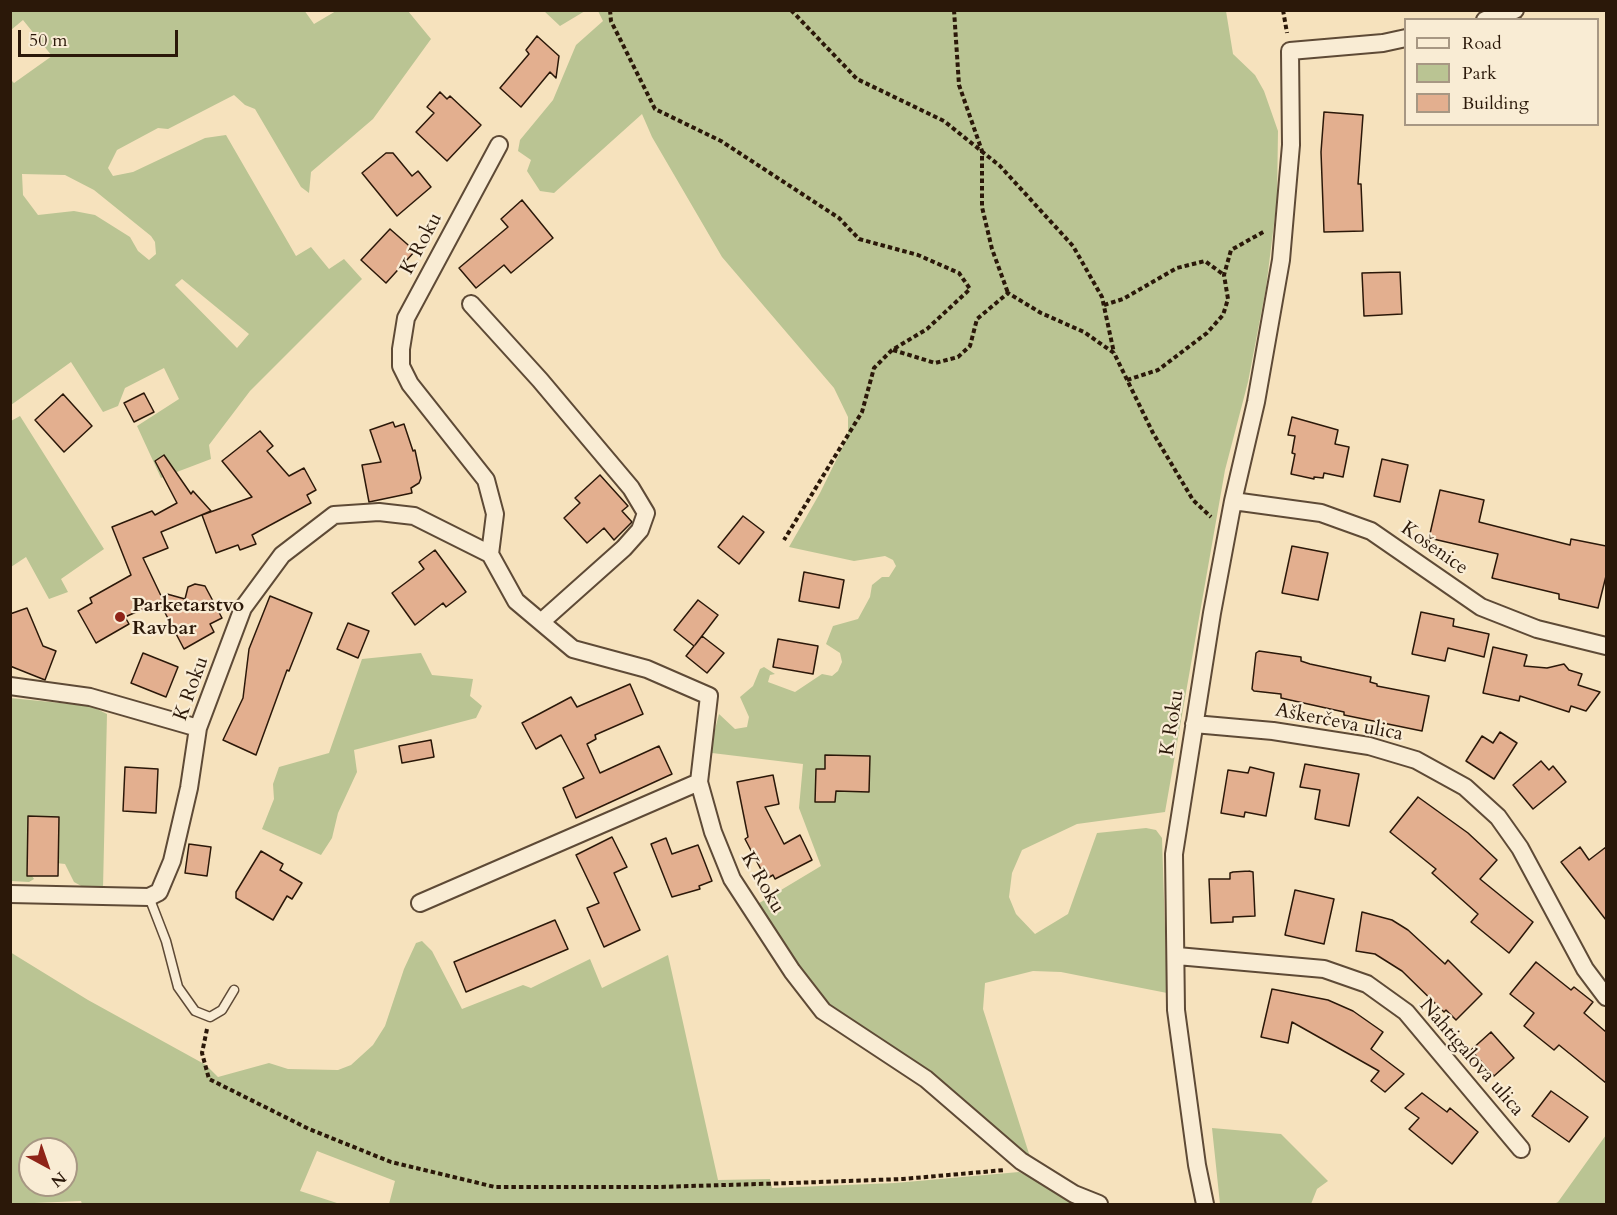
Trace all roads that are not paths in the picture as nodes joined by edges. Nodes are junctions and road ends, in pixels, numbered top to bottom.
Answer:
1 (1515, 10) edge
2 (1491, 18) edge
3 (1404, 38) edge
4 (499, 145) dead end
5 (471, 304) dead end
6 (1233, 501) junction
7 (490, 554) junction
8 (541, 622) junction
9 (1606, 645) edge
10 (10, 686) edge
11 (1194, 724) junction
12 (198, 728) junction
13 (699, 782) junction
14 (10, 894) edge
15 (149, 897) junction
16 (420, 903) dead end
17 (1177, 956) junction
18 (234, 990) dead end
19 (1606, 997) edge
20 (1521, 1149) dead end
21 (1099, 1204) edge
22 (1205, 1204) edge

1 - 2 street
3 - 6 street, K Roku
4 - 7 street, K Roku
5 - 8 street
6 - 9 street, Košenice
6 - 11 street, K Roku
7 - 8 street, K Roku
7 - 12 street, K Roku
8 - 13 street, K Roku
10 - 12 street
11 - 17 street, K Roku
11 - 19 street, Aškerčeva ulica
12 - 15 street, K Roku
13 - 16 street
13 - 21 street, K Roku
14 - 15 street
15 - 18 lane
17 - 20 street, Nahtigalova ulica
17 - 22 street, K Roku

